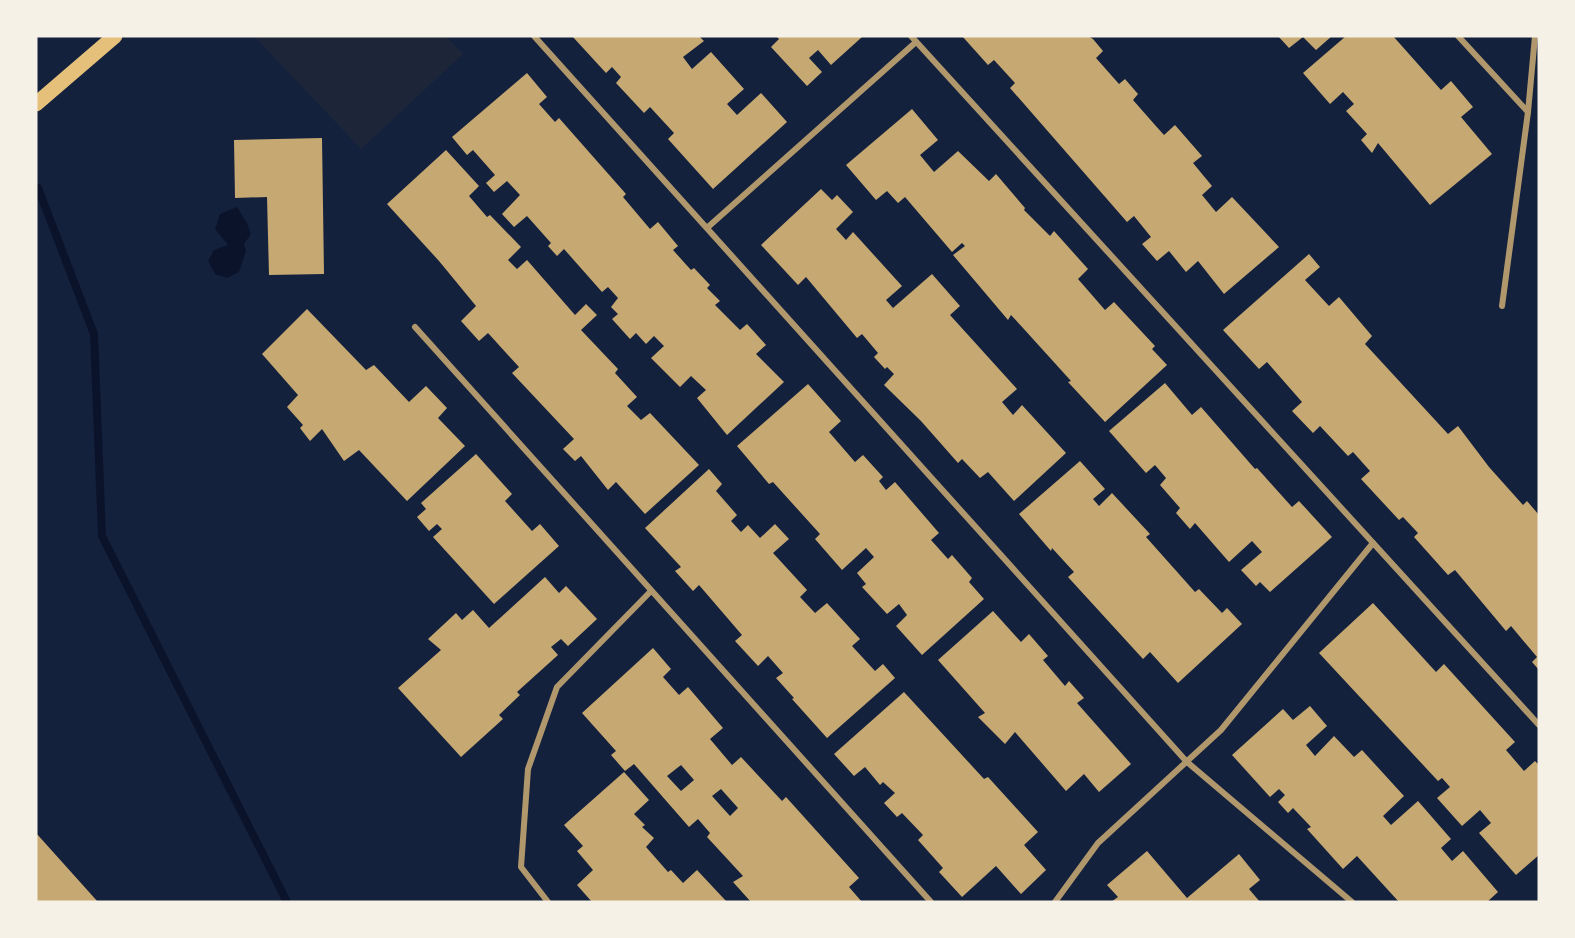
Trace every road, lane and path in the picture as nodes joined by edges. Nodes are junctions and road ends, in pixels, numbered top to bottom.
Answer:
1 (115, 36) edge
2 (534, 36) edge
3 (1458, 36) edge
4 (1535, 36) edge
5 (914, 39) edge
6 (36, 104) edge
7 (1528, 112) junction
8 (708, 227) junction
9 (1502, 306) dead end
10 (415, 327) dead end
11 (1373, 543) junction
12 (651, 591) junction
13 (1539, 725) edge
14 (1187, 762) junction
15 (548, 902) edge
16 (931, 902) edge
17 (1055, 902) edge
18 (1352, 902) edge

1 - 6 main road
2 - 8 street
3 - 7 street
4 - 7 street
5 - 8 street
5 - 11 street
7 - 9 street
8 - 14 street
10 - 12 street
11 - 13 street
11 - 14 street
12 - 15 street
12 - 16 street
14 - 17 street
14 - 18 street

